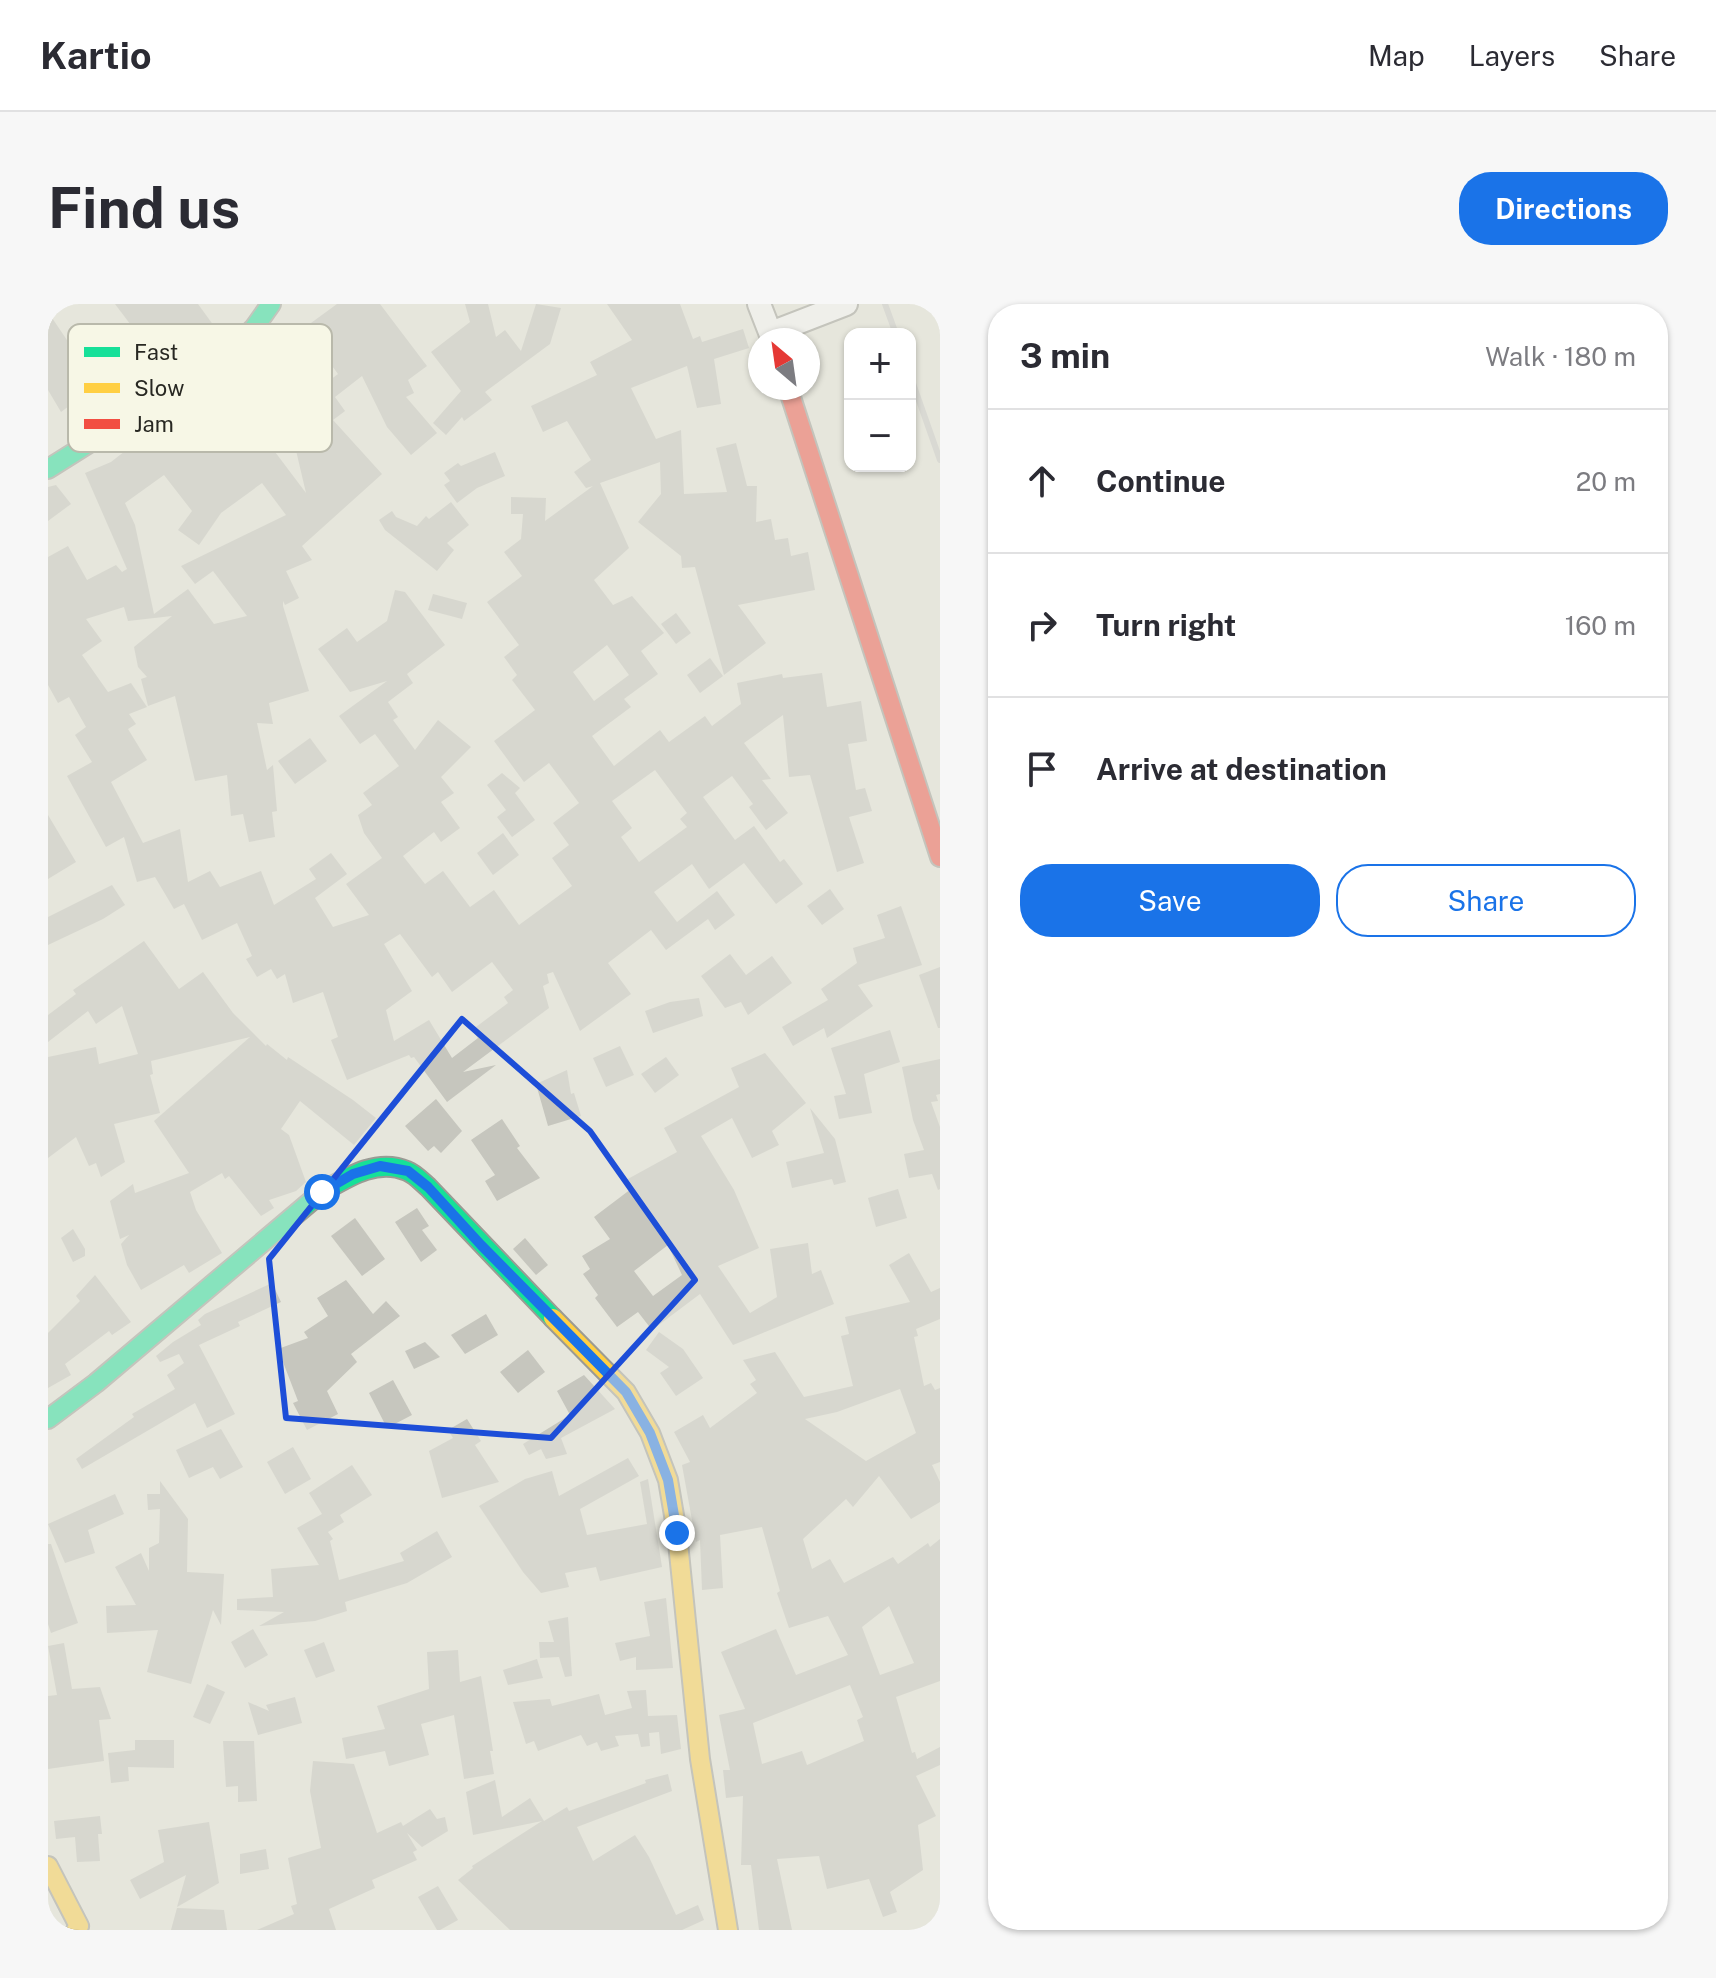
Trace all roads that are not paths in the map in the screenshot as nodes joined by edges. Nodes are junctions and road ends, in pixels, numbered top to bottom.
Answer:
1 (271, 304) edge
2 (759, 304) edge
3 (846, 304) edge
4 (257, 324) edge
5 (769, 328) edge
6 (790, 328) edge
7 (792, 400) edge
8 (75, 452) edge
9 (48, 469) edge
10 (940, 857) edge
11 (48, 1419) edge
12 (48, 1866) edge
13 (81, 1929) edge
14 (728, 1930) edge

1 - 4 street
2 - 5 street
3 - 6 street
7 - 10 street
8 - 9 street
11 - 14 street
12 - 13 street

